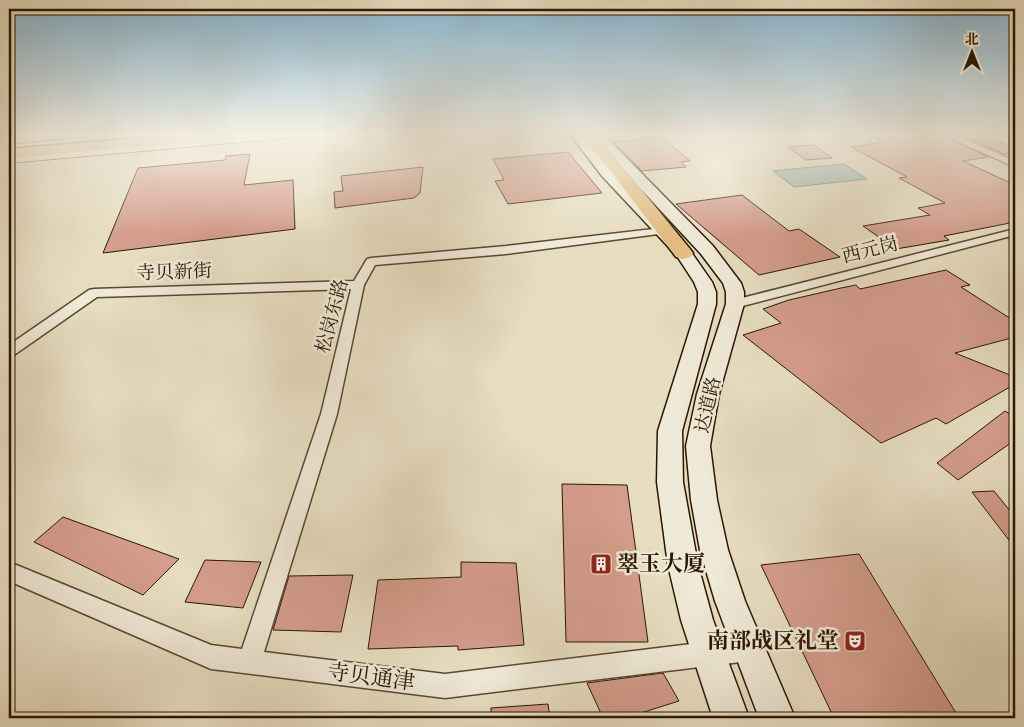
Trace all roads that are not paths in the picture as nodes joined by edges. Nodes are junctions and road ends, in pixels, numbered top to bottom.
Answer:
1 (603, 168) edge
2 (616, 168) edge
3 (630, 168) edge
4 (661, 227) junction
5 (1015, 232) edge
6 (358, 285) junction
7 (735, 304) junction
8 (9, 352) edge
9 (9, 571) edge
10 (749, 649) junction
11 (707, 654) junction
12 (249, 662) junction
13 (731, 718) edge
14 (777, 718) edge

1 - 4 main road, 达道路
2 - 4 highway
3 - 7 main road, 达道路
4 - 6 street, 松岗东路
4 - 11 main road, 达道路
5 - 7 street, 西元岗
6 - 8 street, 寺贝新街
6 - 12 street, 松岗东路
7 - 10 main road, 达道路
9 - 12 street, 寺贝通津
10 - 11 street, 寺贝通津
10 - 14 main road, 达道路
11 - 12 street, 寺贝通津
11 - 13 main road, 达道路

